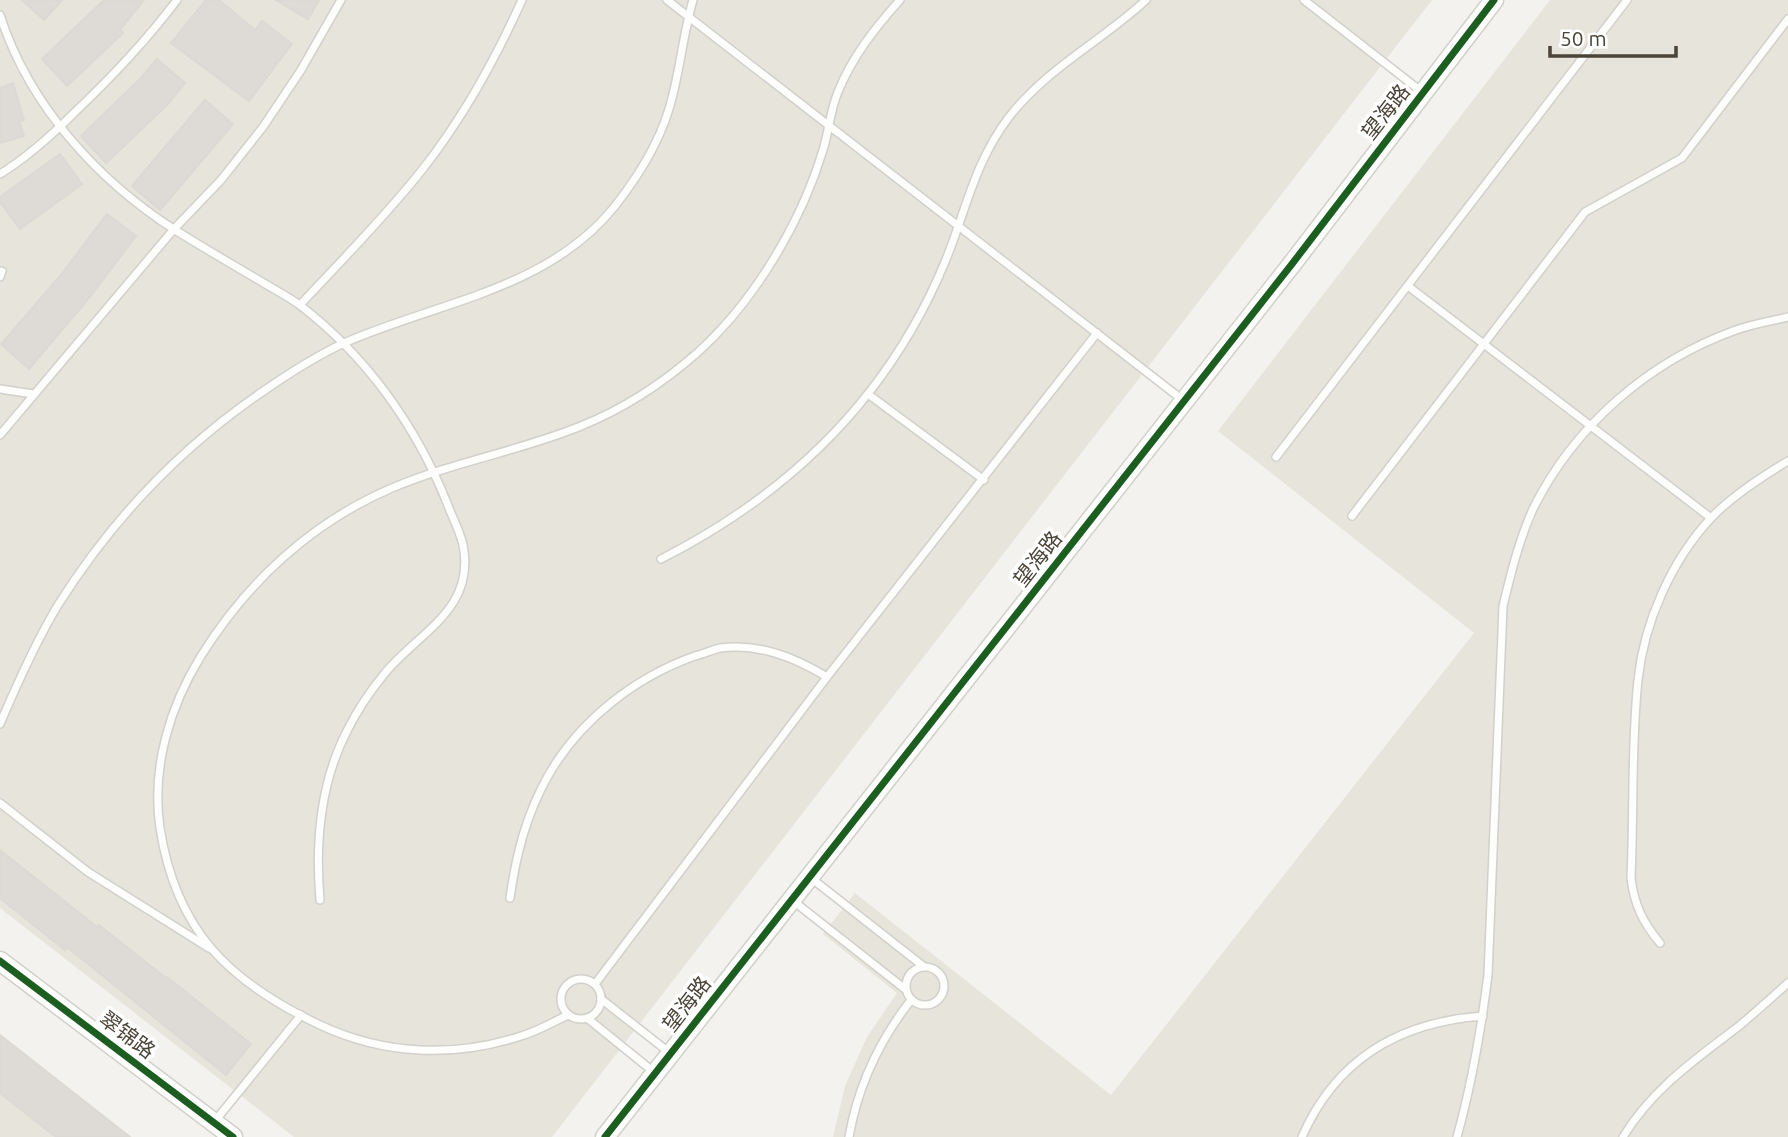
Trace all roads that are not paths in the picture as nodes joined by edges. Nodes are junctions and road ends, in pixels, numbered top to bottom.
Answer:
1 (177, 0) edge
2 (341, 0) edge
3 (522, 0) edge
4 (667, 0) edge
5 (693, 0) edge
6 (900, 0) edge
7 (1146, 0) edge
8 (1304, 0) edge
9 (1494, 0) edge
10 (1627, 0) edge
11 (0, 15) edge
12 (688, 17) junction
13 (1788, 19) edge
14 (1423, 93) junction
15 (828, 125) junction
16 (61, 126) junction
17 (0, 174) edge
18 (958, 226) junction
19 (174, 229) junction
20 (1408, 286) junction
21 (300, 305) junction
22 (1788, 317) edge
23 (1097, 333) junction
24 (344, 343) junction
25 (1483, 345) junction
26 (0, 389) edge
27 (33, 394) junction
28 (868, 394) junction
29 (1184, 401) junction
30 (1590, 426) junction
31 (0, 435) edge
32 (1276, 457) dead end
33 (1788, 461) edge
34 (435, 473) junction
35 (984, 480) junction
36 (1352, 516) dead end
37 (1711, 518) junction
38 (661, 559) dead end
39 (827, 677) junction
40 (0, 724) edge
41 (0, 803) edge
42 (810, 877) junction
43 (510, 898) dead end
44 (792, 899) junction
45 (320, 900) dead end
46 (1660, 943) dead end
47 (213, 951) junction
48 (0, 961) edge
49 (923, 967) junction
50 (1788, 983) edge
51 (594, 984) junction
52 (905, 989) junction
53 (601, 999) junction
54 (911, 1000) junction
55 (300, 1015) junction
56 (568, 1015) junction
57 (1483, 1016) junction
58 (587, 1018) junction
59 (670, 1054) junction
60 (655, 1073) junction
61 (213, 1122) junction
62 (233, 1137) edge
63 (605, 1137) edge
64 (849, 1137) edge
65 (1302, 1137) edge
66 (1457, 1137) edge
67 (1623, 1137) edge

1 - 16 lane
2 - 19 lane
3 - 21 lane
4 - 12 lane
5 - 12 lane
6 - 15 lane
7 - 18 lane
8 - 14 lane
9 - 14 street, 望海路
10 - 20 lane
11 - 16 lane
12 - 15 lane
12 - 24 lane
13 - 25 lane
14 - 29 street, 望海路
15 - 18 lane
15 - 34 lane
16 - 17 lane
16 - 19 lane
18 - 23 lane
18 - 28 lane
19 - 21 lane
19 - 27 lane
20 - 25 lane
20 - 32 lane
21 - 24 lane
22 - 30 lane
23 - 29 lane
23 - 35 lane
24 - 34 lane
24 - 40 lane
25 - 30 lane
25 - 36 lane
26 - 27 lane
27 - 31 lane
28 - 35 lane
28 - 38 lane
29 - 42 street, 望海路
30 - 37 lane
30 - 57 lane
33 - 37 lane
34 - 45 lane
34 - 47 lane
35 - 39 lane
37 - 46 lane
39 - 43 lane
39 - 51 lane
41 - 47 lane
42 - 44 street, 望海路
42 - 49 lane
44 - 52 lane
44 - 59 street, 望海路
47 - 55 lane
48 - 61 street, 翠锦路
49 - 52 lane
49 - 54 lane
50 - 67 lane
51 - 53 lane
51 - 56 lane
52 - 54 lane
53 - 58 lane
53 - 59 lane
54 - 64 lane
55 - 56 lane
55 - 61 lane
56 - 58 lane
57 - 65 lane
57 - 66 lane
58 - 60 lane
59 - 60 street, 望海路
60 - 63 street, 望海路
61 - 62 street, 翠锦路

